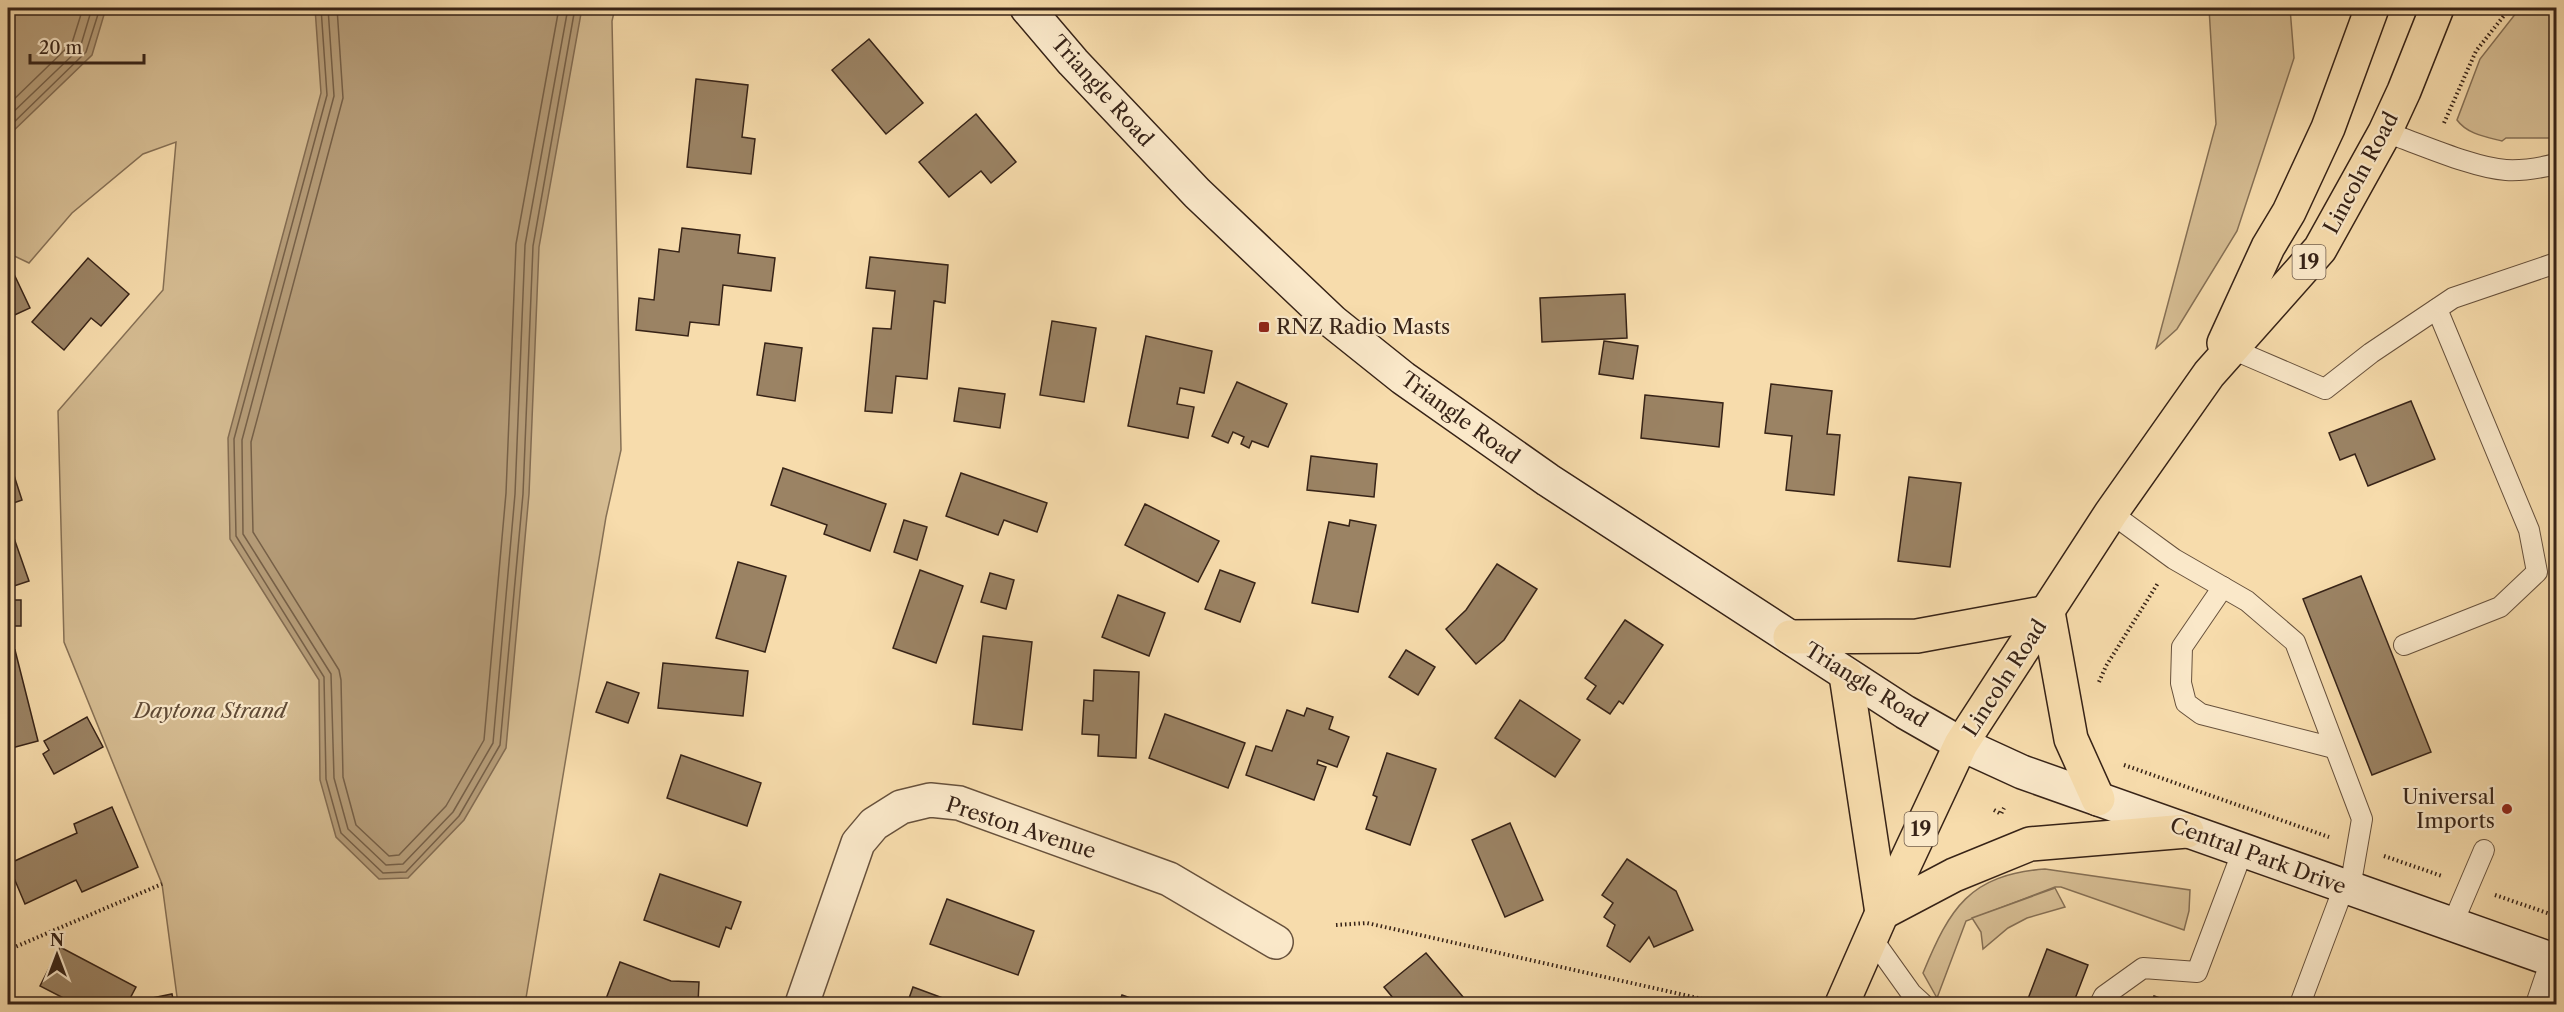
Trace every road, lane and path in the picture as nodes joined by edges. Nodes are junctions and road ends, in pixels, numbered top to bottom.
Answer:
1 (1027, 8) edge
2 (2372, 8) edge
3 (2437, 8) edge
4 (2510, 8) edge
5 (2450, 112) dead end
6 (2385, 132) junction
7 (2556, 164) edge
8 (2556, 263) edge
9 (2437, 309) junction
10 (2232, 349) junction
11 (2209, 374) junction
12 (2111, 513) junction
13 (2174, 559) junction
14 (2223, 587) junction
15 (2048, 612) junction
16 (1790, 637) junction
17 (2404, 645) dead end
18 (1846, 675) junction
19 (2098, 686) dead end
20 (1961, 744) junction
21 (2334, 748) junction
22 (2121, 763) dead end
23 (2098, 799) junction
24 (2004, 808) dead end
25 (1994, 810) dead end
26 (2187, 831) junction
27 (2358, 847) junction
28 (2243, 850) junction
29 (2484, 850) dead end
30 (162, 884) dead end
31 (2469, 886) junction
32 (2347, 887) junction
33 (2556, 916) edge
34 (1336, 925) dead end
35 (1876, 925) junction
36 (2452, 925) junction
37 (1276, 942) dead end
38 (8, 950) edge
39 (2554, 960) edge
40 (802, 1005) edge
41 (1724, 1005) edge
42 (1842, 1005) edge
43 (1923, 1005) edge
44 (2100, 1005) edge
45 (2300, 1005) edge
46 (2536, 1005) edge

1 - 16 main road, Triangle Road
2 - 11 main road, Lincoln Road / 19
3 - 6 main road, Lincoln Road / 19
4 - 5 path
6 - 7 lane
6 - 10 main road, Lincoln Road / 19
8 - 9 lane
9 - 10 lane
9 - 17 lane
10 - 11 main road, Lincoln Road / 19
11 - 12 main road, Lincoln Road / 19
12 - 13 lane
12 - 15 main road, Lincoln Road / 19
13 - 14 lane
13 - 19 path
14 - 21 lane
14 - 21 lane
15 - 16 main road
15 - 20 main road, Lincoln Road / 19
15 - 23 main road
16 - 18 main road, Triangle Road
18 - 20 main road, Triangle Road
18 - 35 main road
20 - 23 main road, Central Park Drive
20 - 35 main road, Lincoln Road / 19
21 - 27 lane
22 - 27 path
23 - 26 main road, Central Park Drive
24 - 25 path
26 - 28 main road, Central Park Drive
26 - 35 main road
27 - 31 path
27 - 32 lane
28 - 32 main road, Central Park Drive
28 - 44 lane
29 - 31 lane
30 - 38 path
31 - 33 path
31 - 36 lane
32 - 36 main road, Central Park Drive
32 - 45 lane
34 - 41 path
35 - 42 main road, Lincoln Road / 19
35 - 43 lane
36 - 39 main road, Central Park Drive
37 - 40 main road, Preston Avenue
39 - 46 lane

